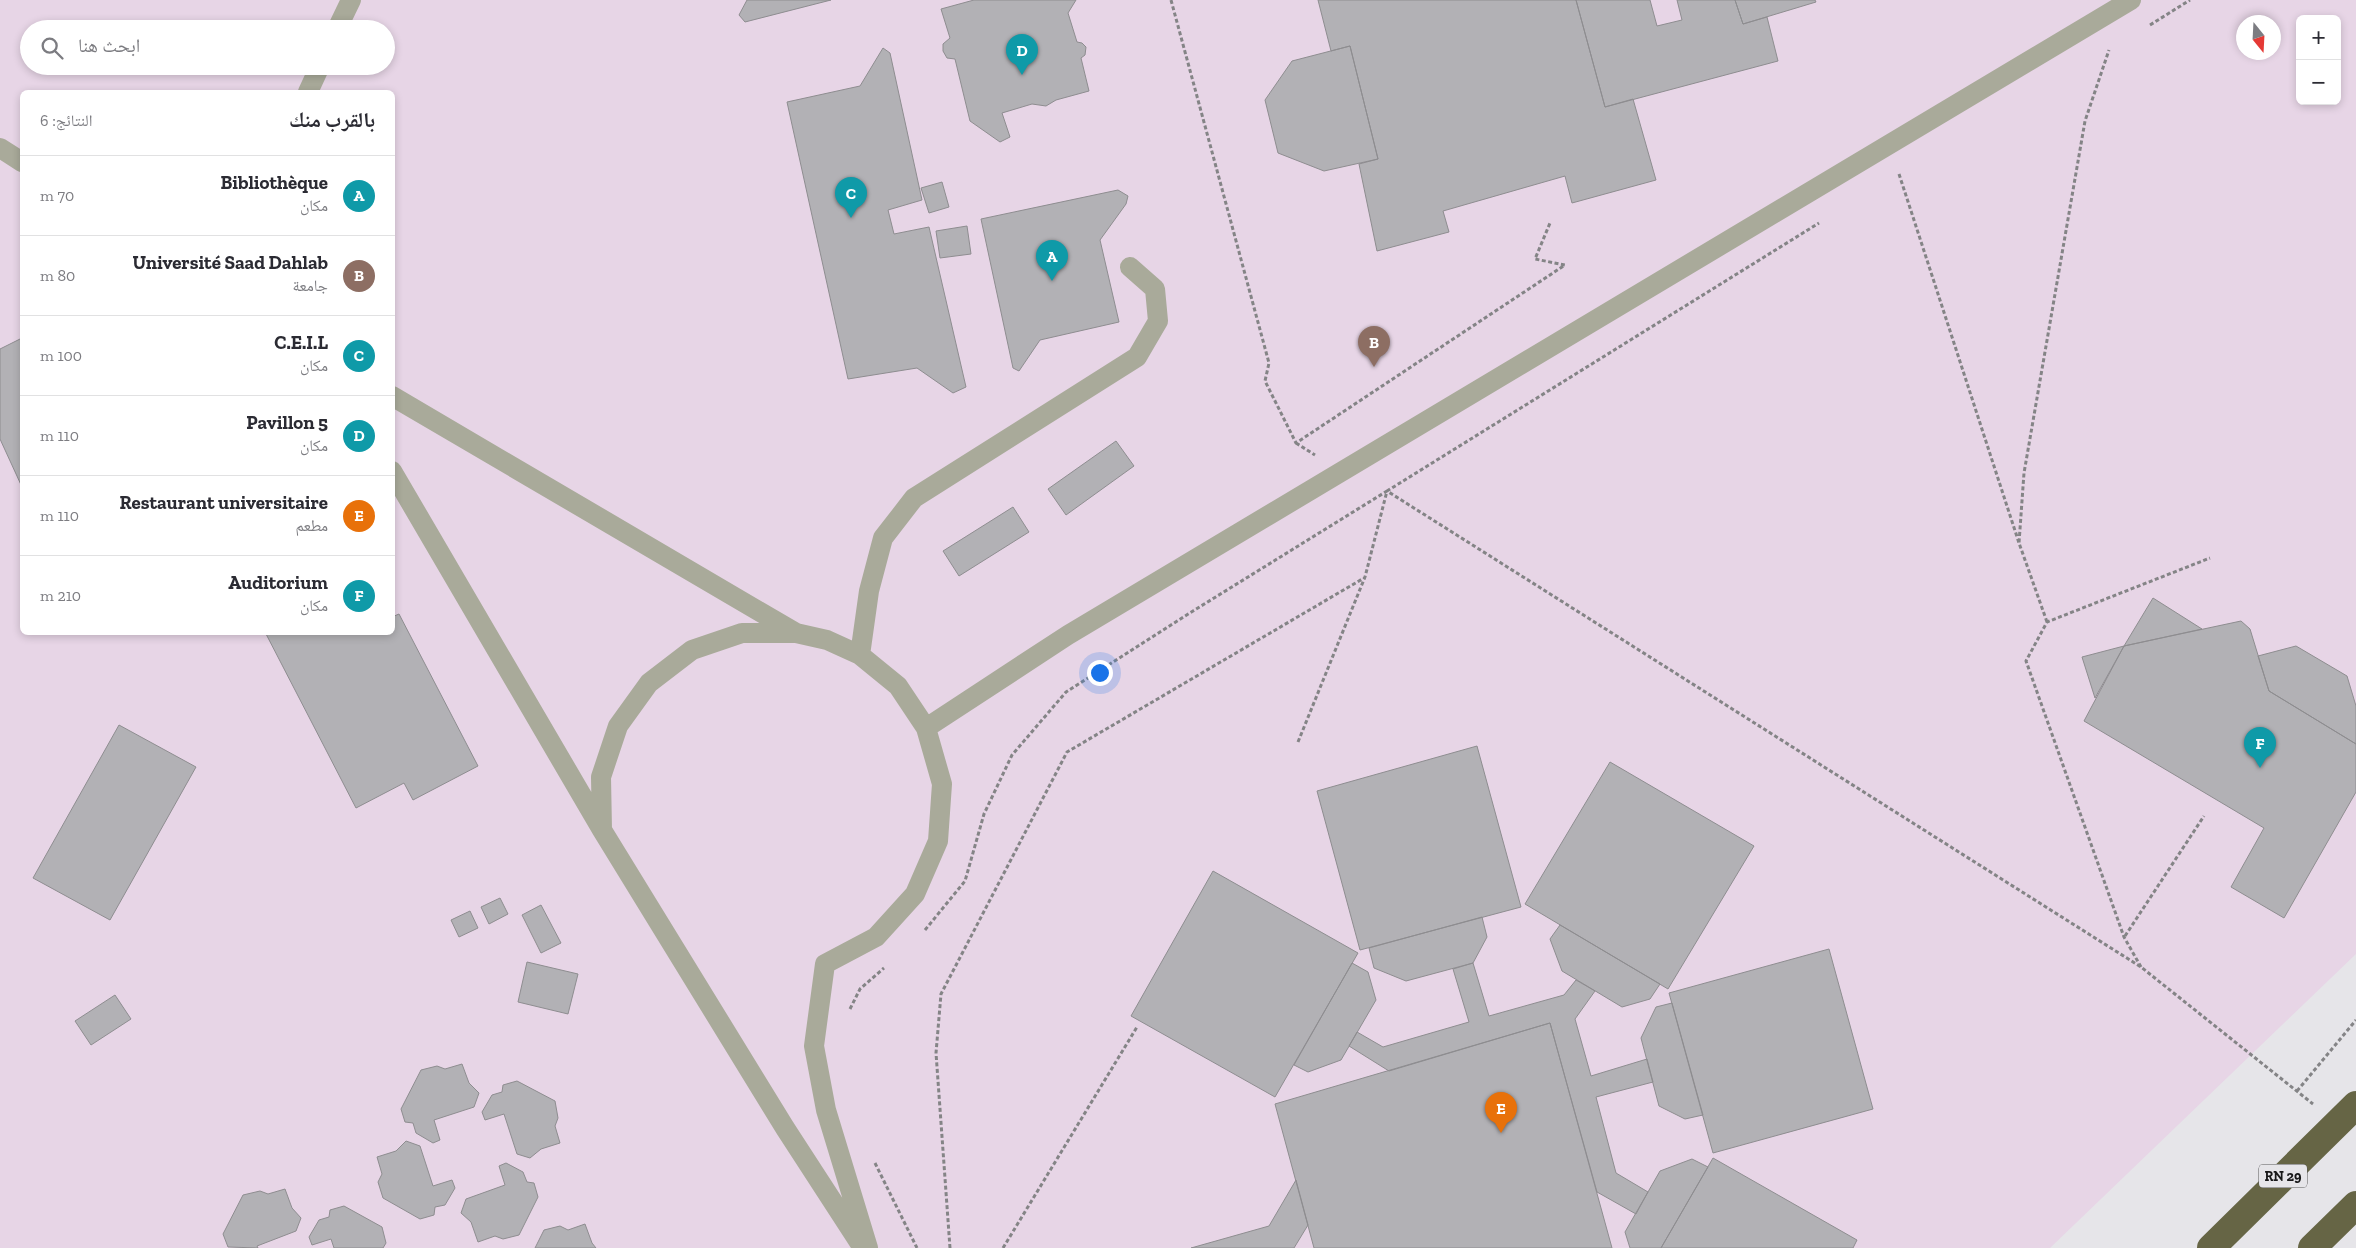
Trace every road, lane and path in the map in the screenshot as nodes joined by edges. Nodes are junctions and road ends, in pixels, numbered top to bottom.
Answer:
1 (351, 0) edge
2 (1171, 0) edge
3 (2131, 0) edge
4 (342, 20) edge
5 (2109, 50) dead end
6 (316, 75) edge
7 (309, 90) edge
8 (0, 148) edge
9 (20, 161) edge
10 (1891, 179) dead end
11 (1824, 220) dead end
12 (1550, 223) dead end
13 (1130, 267) dead end
14 (395, 398) edge
15 (395, 476) edge
16 (1387, 490) junction
17 (2019, 543) junction
18 (2210, 558) dead end
19 (1365, 578) junction
20 (2047, 622) junction
21 (796, 633) junction
22 (860, 655) junction
23 (926, 728) junction
24 (1298, 742) dead end
25 (2204, 816) dead end
26 (602, 830) junction
27 (919, 936) dead end
28 (2124, 937) junction
29 (890, 962) dead end
30 (2141, 967) junction
31 (847, 1015) dead end
32 (2356, 1020) edge
33 (1137, 1027) dead end
34 (2297, 1090) junction
35 (2356, 1104) edge
36 (2335, 1124) junction
37 (871, 1156) dead end
38 (2356, 1205) edge
39 (863, 1248) edge
40 (868, 1248) edge
41 (917, 1248) edge
42 (950, 1248) edge
43 (1003, 1248) edge
44 (2211, 1248) edge
45 (2312, 1248) edge

1 - 4 lane
2 - 12 path
3 - 23 lane
5 - 17 path
6 - 7 lane
8 - 9 lane
10 - 17 path
11 - 16 path
13 - 22 lane
14 - 21 lane
15 - 26 lane
16 - 19 path
16 - 27 path
16 - 30 path
17 - 20 path
18 - 20 path
19 - 24 path
19 - 42 path
20 - 28 path
21 - 22 lane
21 - 26 lane
22 - 23 lane
23 - 40 lane
25 - 28 path
26 - 39 lane
28 - 30 path
29 - 31 path
30 - 34 path
32 - 34 path
33 - 43 path
34 - 36 path
35 - 36 highway, RN 29
36 - 44 highway, RN 29
37 - 41 path
38 - 45 highway

